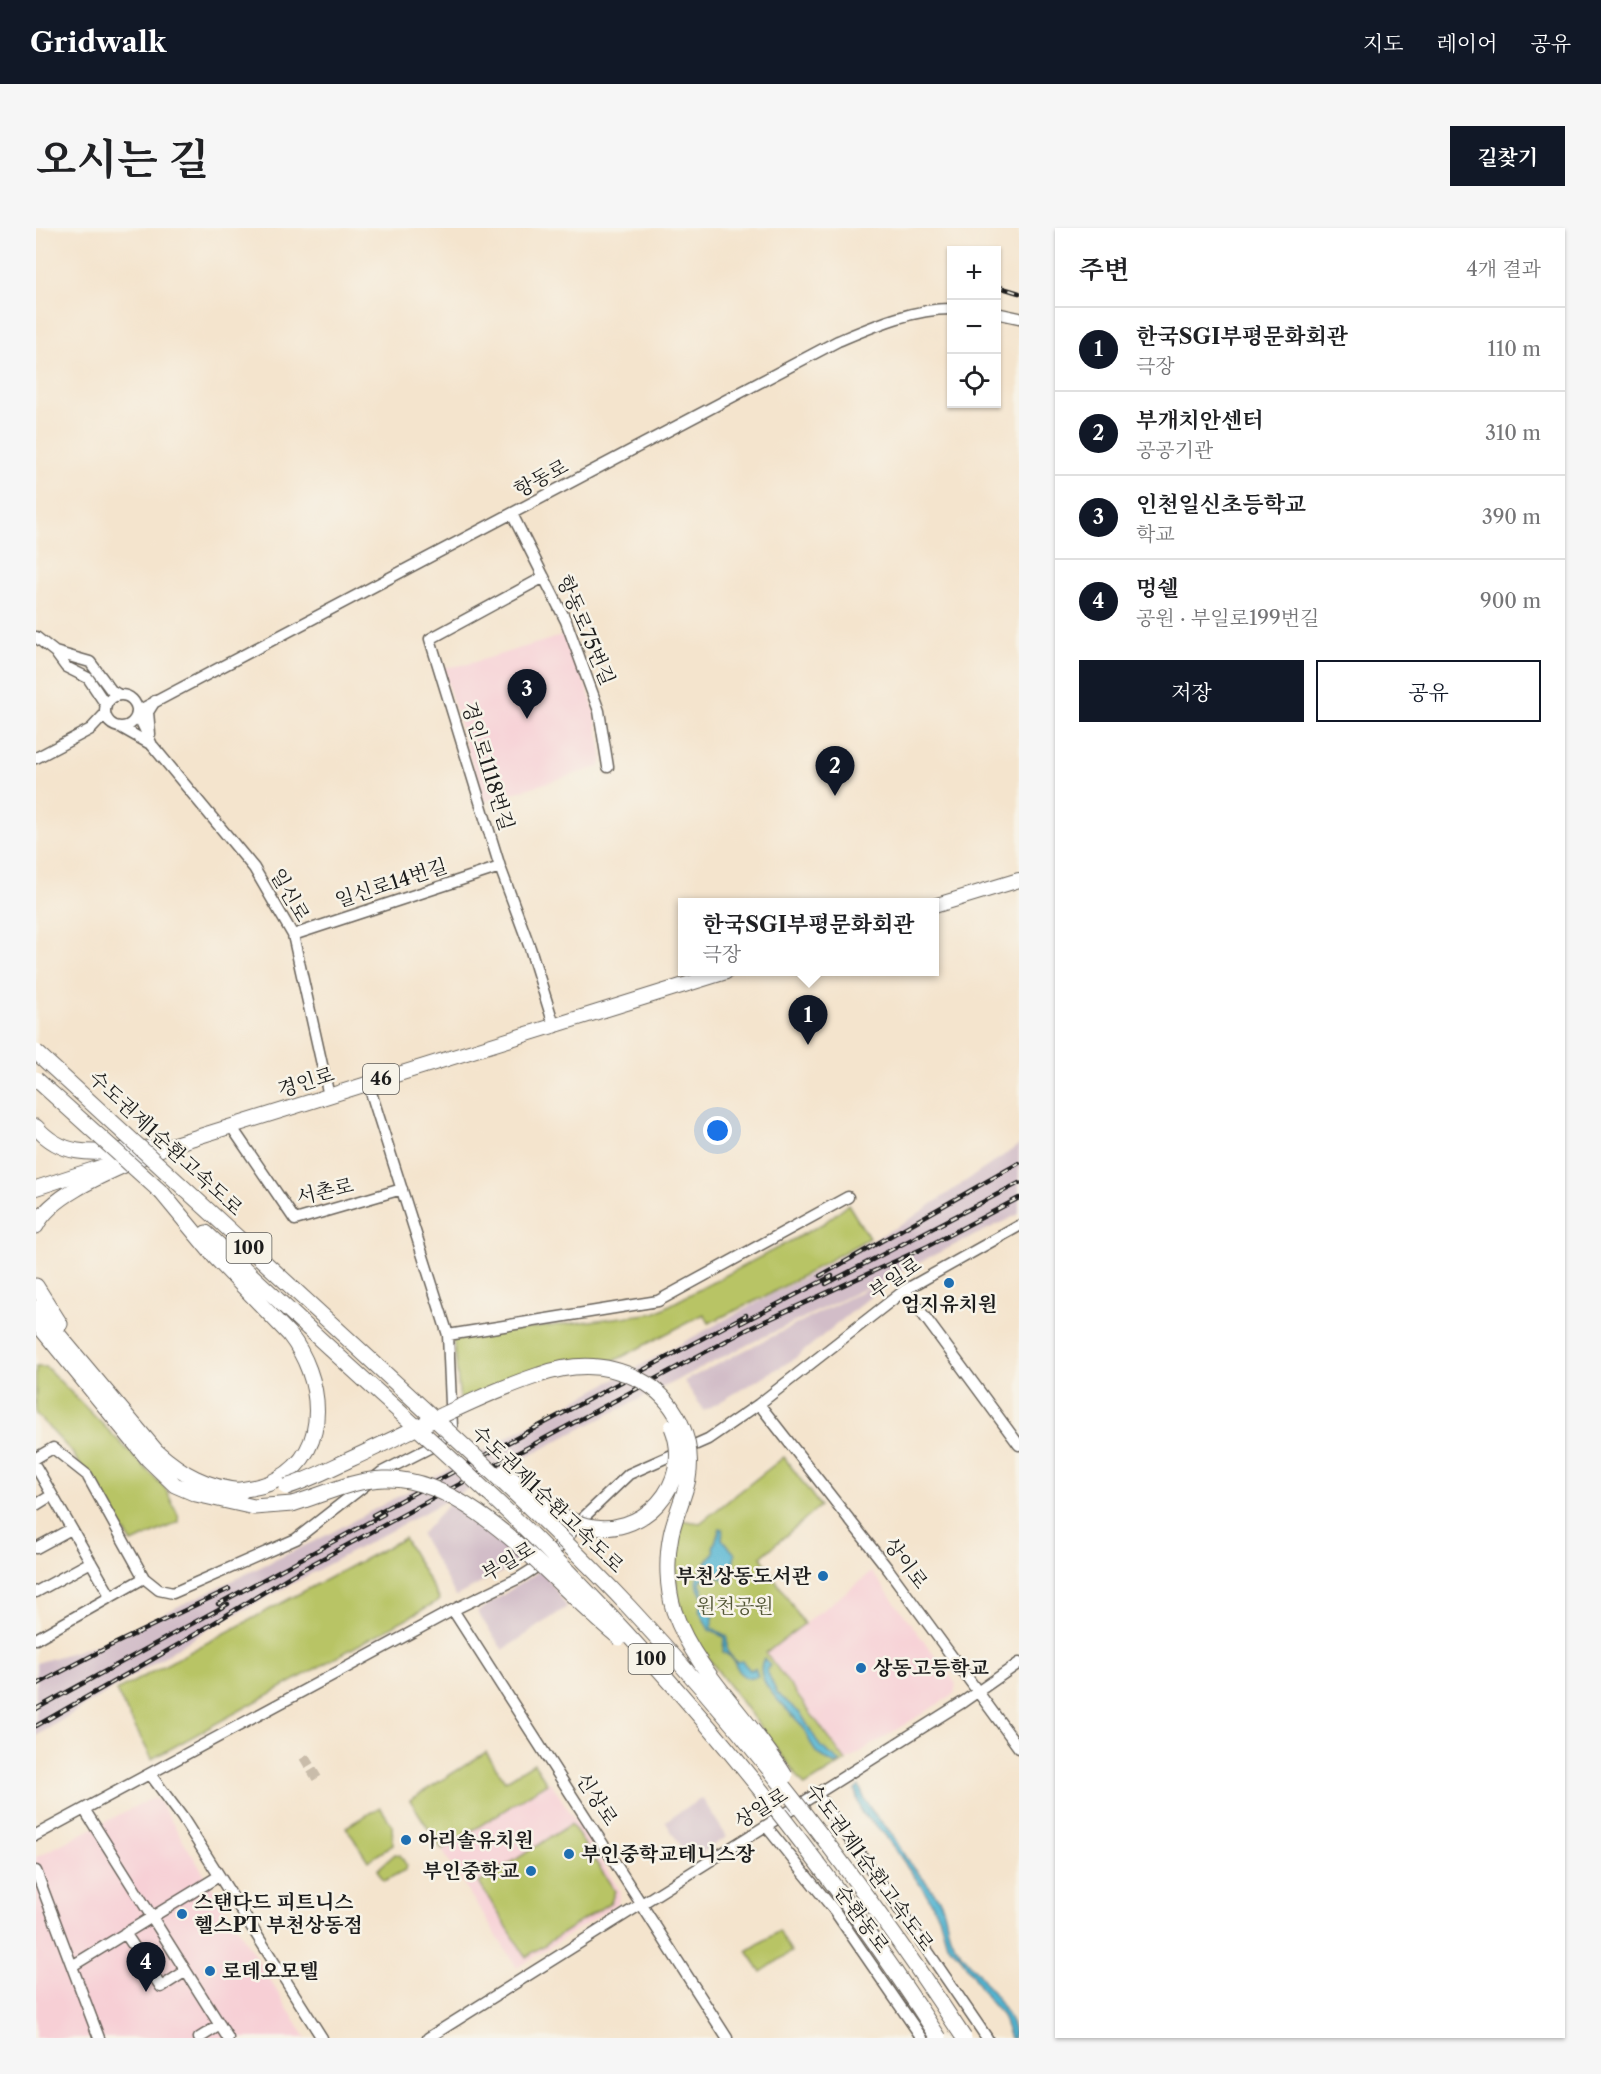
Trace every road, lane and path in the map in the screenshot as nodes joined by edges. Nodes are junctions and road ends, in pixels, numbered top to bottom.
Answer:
1 (947, 309) edge
2 (1001, 314) edge
3 (1019, 318) edge
4 (512, 514) junction
5 (544, 577) junction
6 (36, 637) edge
7 (55, 652) junction
8 (119, 695) junction
9 (156, 700) junction
10 (136, 708) junction
11 (106, 710) junction
12 (119, 728) junction
13 (91, 729) junction
14 (152, 745) junction
15 (36, 758) edge
16 (608, 767) dead end
17 (500, 867) junction
18 (1019, 880) edge
19 (939, 904) edge
20 (293, 935) junction
21 (713, 976) edge
22 (554, 1025) junction
23 (36, 1052) edge
24 (36, 1079) edge
25 (368, 1083) junction
26 (330, 1095) junction
27 (231, 1126) junction
28 (36, 1127) edge
29 (162, 1148) junction
30 (36, 1188) edge
31 (402, 1189) junction
32 (162, 1193) junction
33 (848, 1197) dead end
34 (36, 1226) edge
35 (1019, 1226) edge
36 (36, 1286) edge
37 (905, 1290) junction
38 (36, 1308) edge
39 (36, 1322) edge
40 (448, 1335) junction
41 (36, 1337) edge
42 (101, 1394) junction
43 (759, 1404) junction
44 (462, 1445) junction
45 (1019, 1445) edge
46 (36, 1458) edge
47 (36, 1467) edge
48 (286, 1491) junction
49 (52, 1495) junction
50 (36, 1504) edge
51 (72, 1528) junction
52 (36, 1548) edge
53 (91, 1562) junction
54 (144, 1578) junction
55 (36, 1592) edge
56 (111, 1597) junction
57 (453, 1610) junction
58 (36, 1639) edge
59 (1019, 1663) edge
60 (664, 1673) junction
61 (979, 1692) junction
62 (1019, 1748) edge
63 (150, 1774) junction
64 (817, 1794) junction
65 (84, 1809) junction
66 (808, 1815) junction
67 (766, 1826) junction
68 (36, 1835) edge
69 (36, 1870) edge
70 (219, 1876) junction
71 (642, 1903) junction
72 (152, 1917) junction
73 (125, 1934) junction
74 (72, 1966) junction
75 (186, 1971) junction
76 (220, 2025) junction
77 (99, 2038) edge
78 (199, 2038) edge
79 (228, 2038) edge
80 (321, 2038) edge
81 (428, 2038) edge
82 (727, 2038) edge
83 (922, 2038) edge
84 (939, 2038) edge
85 (964, 2038) edge
86 (987, 2038) edge

1 - 4 street, 항동로
2 - 3 street
4 - 5 street, 항동로75번길
4 - 9 street, 항동로
5 - 16 street, 항동로75번길
5 - 17 street, 경인로1118번길
6 - 7 street
7 - 8 street
7 - 11 street
8 - 10 street
8 - 11 street
9 - 10 street, 항동로
9 - 14 street
10 - 12 street
10 - 14 street, 일신로
11 - 12 street
11 - 13 street
12 - 13 street
12 - 14 street, 일신로
13 - 15 street
14 - 20 street, 일신로
17 - 20 street, 일신로14번길
17 - 22 street, 경인로1118번길
18 - 19 main road
20 - 26 street, 일신로
21 - 22 main road, 경인로 / 46
22 - 25 main road, 경인로 / 46
23 - 44 highway, 수도권제1순환고속도로 / 100, bridge
24 - 32 highway, 수도권제1순환고속도로 / 100, bridge
25 - 26 main road, 경인로 / 46
25 - 31 street
26 - 27 main road, 경인로 / 46
27 - 29 main road, 경인로 / 46
27 - 31 street, 서촌로
28 - 29 highway
29 - 30 main road, 경인로 / 46
29 - 34 highway
31 - 40 street
32 - 48 highway
32 - 60 highway, 수도권제1순환고속도로 / 100, bridge
33 - 40 street
35 - 37 street, 부일로
36 - 42 highway
37 - 43 street, 부일로
37 - 45 street
38 - 42 highway
39 - 42 highway
40 - 54 street
41 - 42 highway
42 - 48 highway
43 - 57 street, 부일로
43 - 61 street, 상이로
44 - 48 highway, bridge
44 - 66 highway, 수도권제1순환고속도로 / 100, bridge
46 - 54 street
47 - 49 street
48 - 60 highway, bridge
48 - 66 highway, bridge
49 - 50 street
49 - 51 street
51 - 52 street
51 - 53 street
53 - 55 street
53 - 56 street
54 - 56 street
56 - 58 street
57 - 63 street, 부일로
57 - 71 street, 신상로
59 - 61 street, 상일로
60 - 84 highway, 수도권제1순환고속도로 / 100, bridge
61 - 62 street, 상이로
61 - 64 street, 상일로
63 - 65 street, 부일로
63 - 70 street
64 - 67 street, 상일로
64 - 86 street
65 - 68 street, 부일로
65 - 72 street
66 - 85 highway, 수도권제1순환고속도로 / 100, bridge
67 - 71 street, 상일로
67 - 83 street, 순환동로
69 - 74 street
70 - 72 street
70 - 80 street
71 - 81 street, 상일로
71 - 82 street, 신상로
72 - 73 street
72 - 75 street
73 - 74 street
73 - 75 street
74 - 77 street
75 - 76 street
76 - 78 street
76 - 79 street

